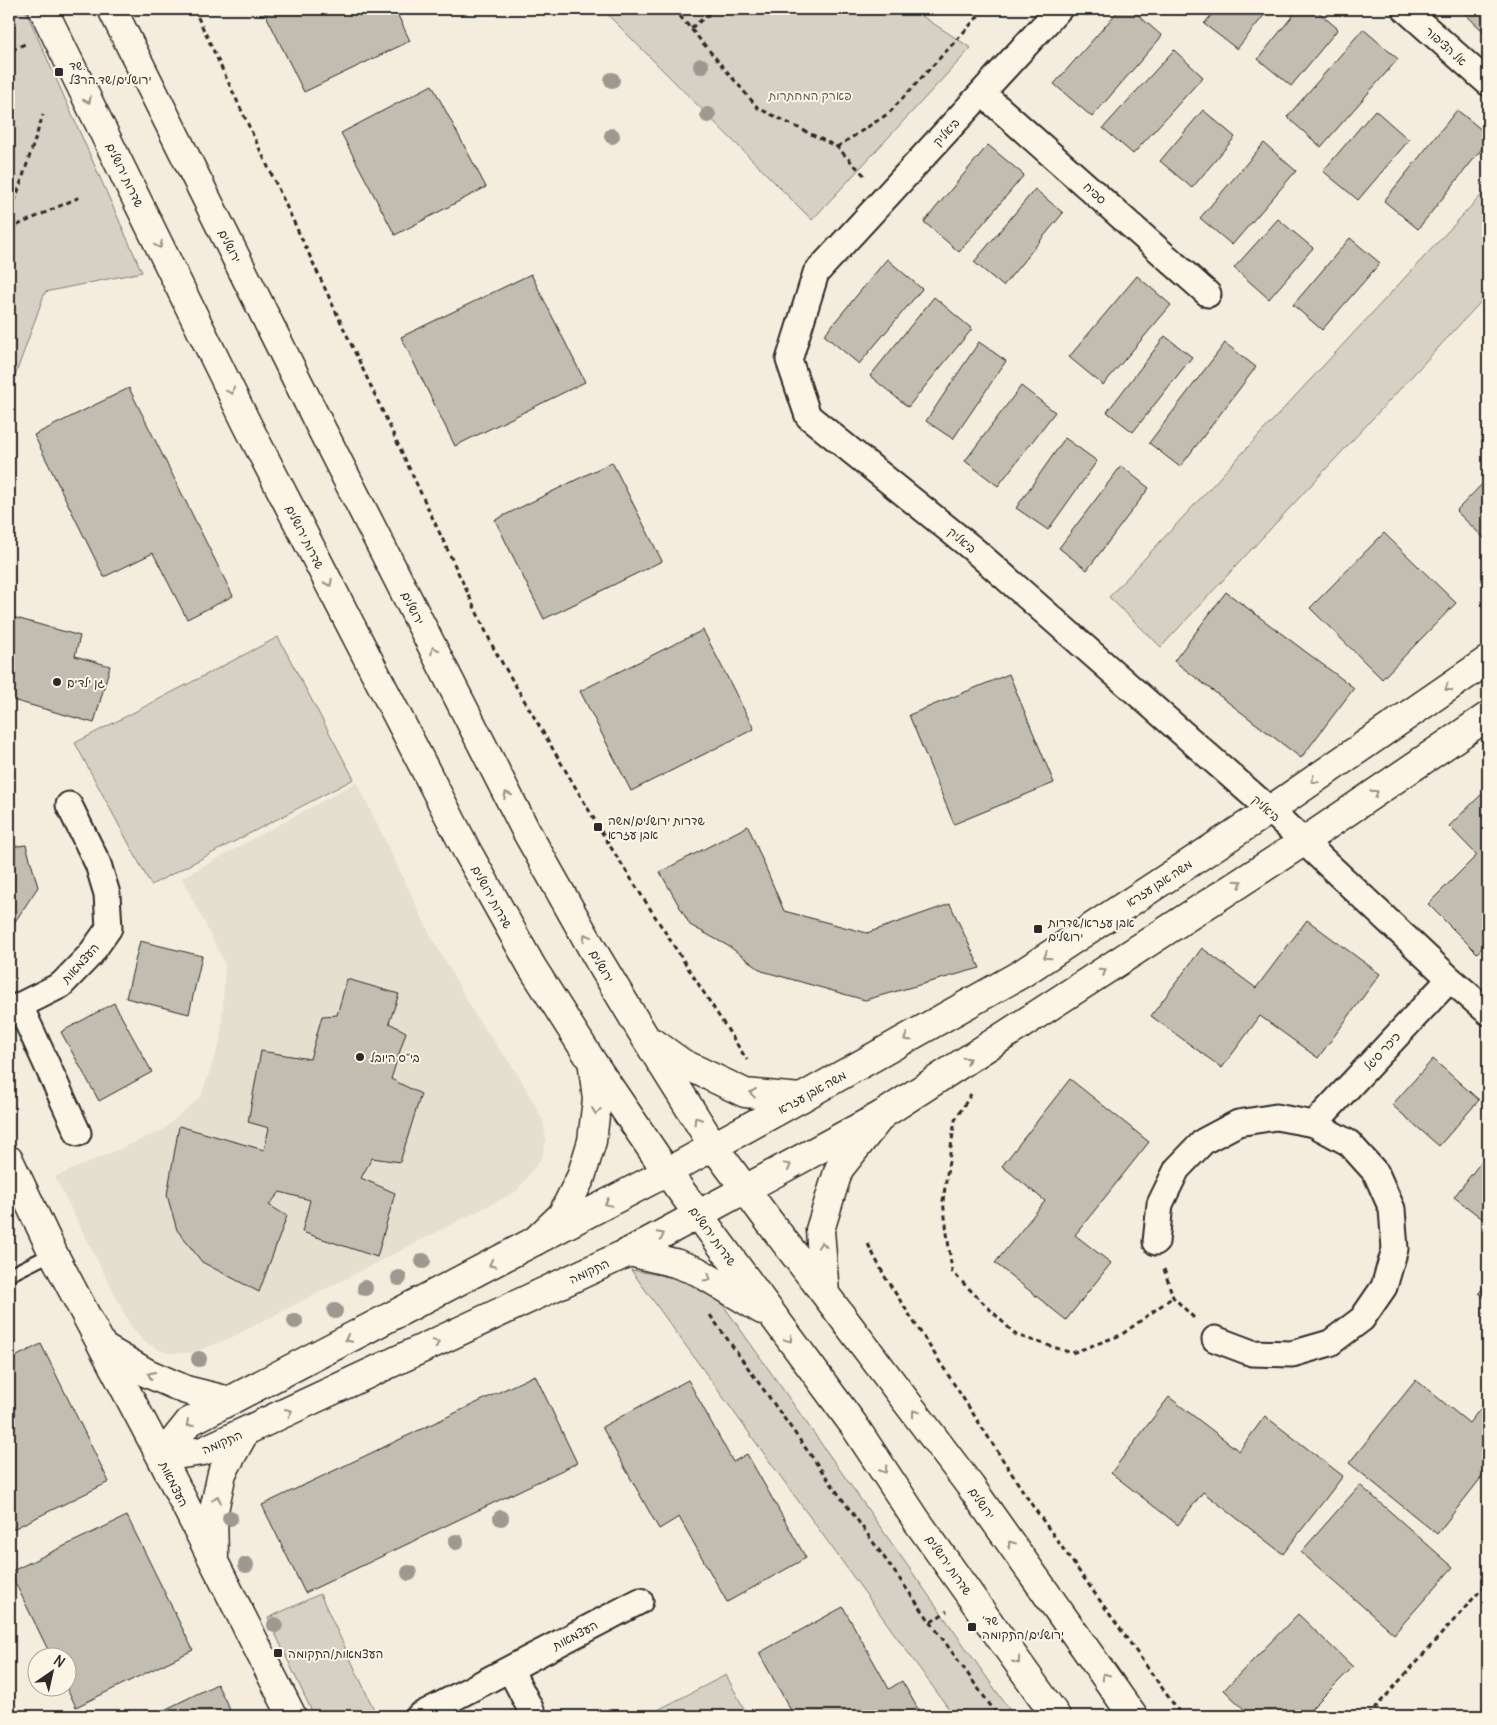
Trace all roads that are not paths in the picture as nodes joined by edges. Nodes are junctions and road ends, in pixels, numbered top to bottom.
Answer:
1 (43, 9) edge
2 (112, 9) edge
3 (1060, 9) edge
4 (1405, 9) edge
5 (1488, 83) edge
6 (982, 92) junction
7 (1208, 294) dead end
8 (1488, 660) edge
9 (1488, 716) edge
10 (69, 805) dead end
11 (1270, 810) junction
12 (1303, 842) junction
13 (1450, 979) junction
14 (14, 1008) edge
15 (1488, 1012) edge
16 (645, 1037) junction
17 (593, 1063) junction
18 (801, 1098) junction
19 (882, 1114) junction
20 (1314, 1124) junction
21 (78, 1133) dead end
22 (714, 1146) junction
23 (9, 1160) edge
24 (667, 1172) junction
25 (745, 1189) junction
26 (698, 1215) junction
27 (535, 1241) junction
28 (1156, 1242) road end
29 (629, 1252) junction
30 (53, 1253) junction
31 (9, 1274) edge
32 (825, 1294) junction
33 (772, 1316) junction
34 (1215, 1339) road end
35 (104, 1348) junction
36 (230, 1400) junction
37 (244, 1432) junction
38 (161, 1457) junction
39 (214, 1565) junction
40 (640, 1601) dead end
41 (510, 1669) junction
42 (292, 1716) edge
43 (420, 1716) edge
44 (534, 1716) edge
45 (1056, 1716) edge
46 (1133, 1716) edge

1 -> 17 main road, שדרות ירושלים
16 -> 2 main road, ירושלים
3 - 6 street, ביאליק
4 - 5 street, אל הציפור
6 - 7 street, ספיח
6 - 11 street, ביאליק
8 -> 11 main road, משה אבן עזרא
12 -> 9 main road
10 - 14 street, העצמאות
11 - 12 street, ביאליק
11 -> 18 main road, משה אבן עזרא
12 - 13 street, ביאליק
19 -> 12 main road
13 - 15 street, ביאליק
13 - 20 street, כיכר סיגל
14 - 21 street
18 -> 16 main road
22 -> 16 main road, ירושלים
17 - 24 main road, שדרות ירושלים
17 -> 27 main road
18 - 22 main road, משה אבן עזרא
25 -> 19 main road
32 -> 19 main road
20 - 28 street
20 - 34 street
22 - 24 main road
22 - 25 main road, ירושלים
23 - 30 main road, העצמאות
24 - 26 main road, שדרות ירושלים
24 -> 27 main road
25 - 26 main road, התקומה
25 - 32 main road
29 -> 26 main road, התקומה
26 - 33 main road, שדרות ירושלים
27 -> 36 main road
29 -> 33 main road
37 -> 29 main road, התקומה
30 - 31 lane
30 - 35 main road, העצמאות
46 -> 32 main road, ירושלים
33 -> 45 main road, שדרות ירושלים
36 -> 35 main road
35 - 38 main road, העצמאות
36 -> 38 main road
37 - 38 main road, התקומה
39 -> 37 main road
38 - 39 main road, העצמאות
39 - 42 main road, העצמאות
40 - 41 street, העצמאות
41 - 43 street, העצמאות
41 - 44 street

